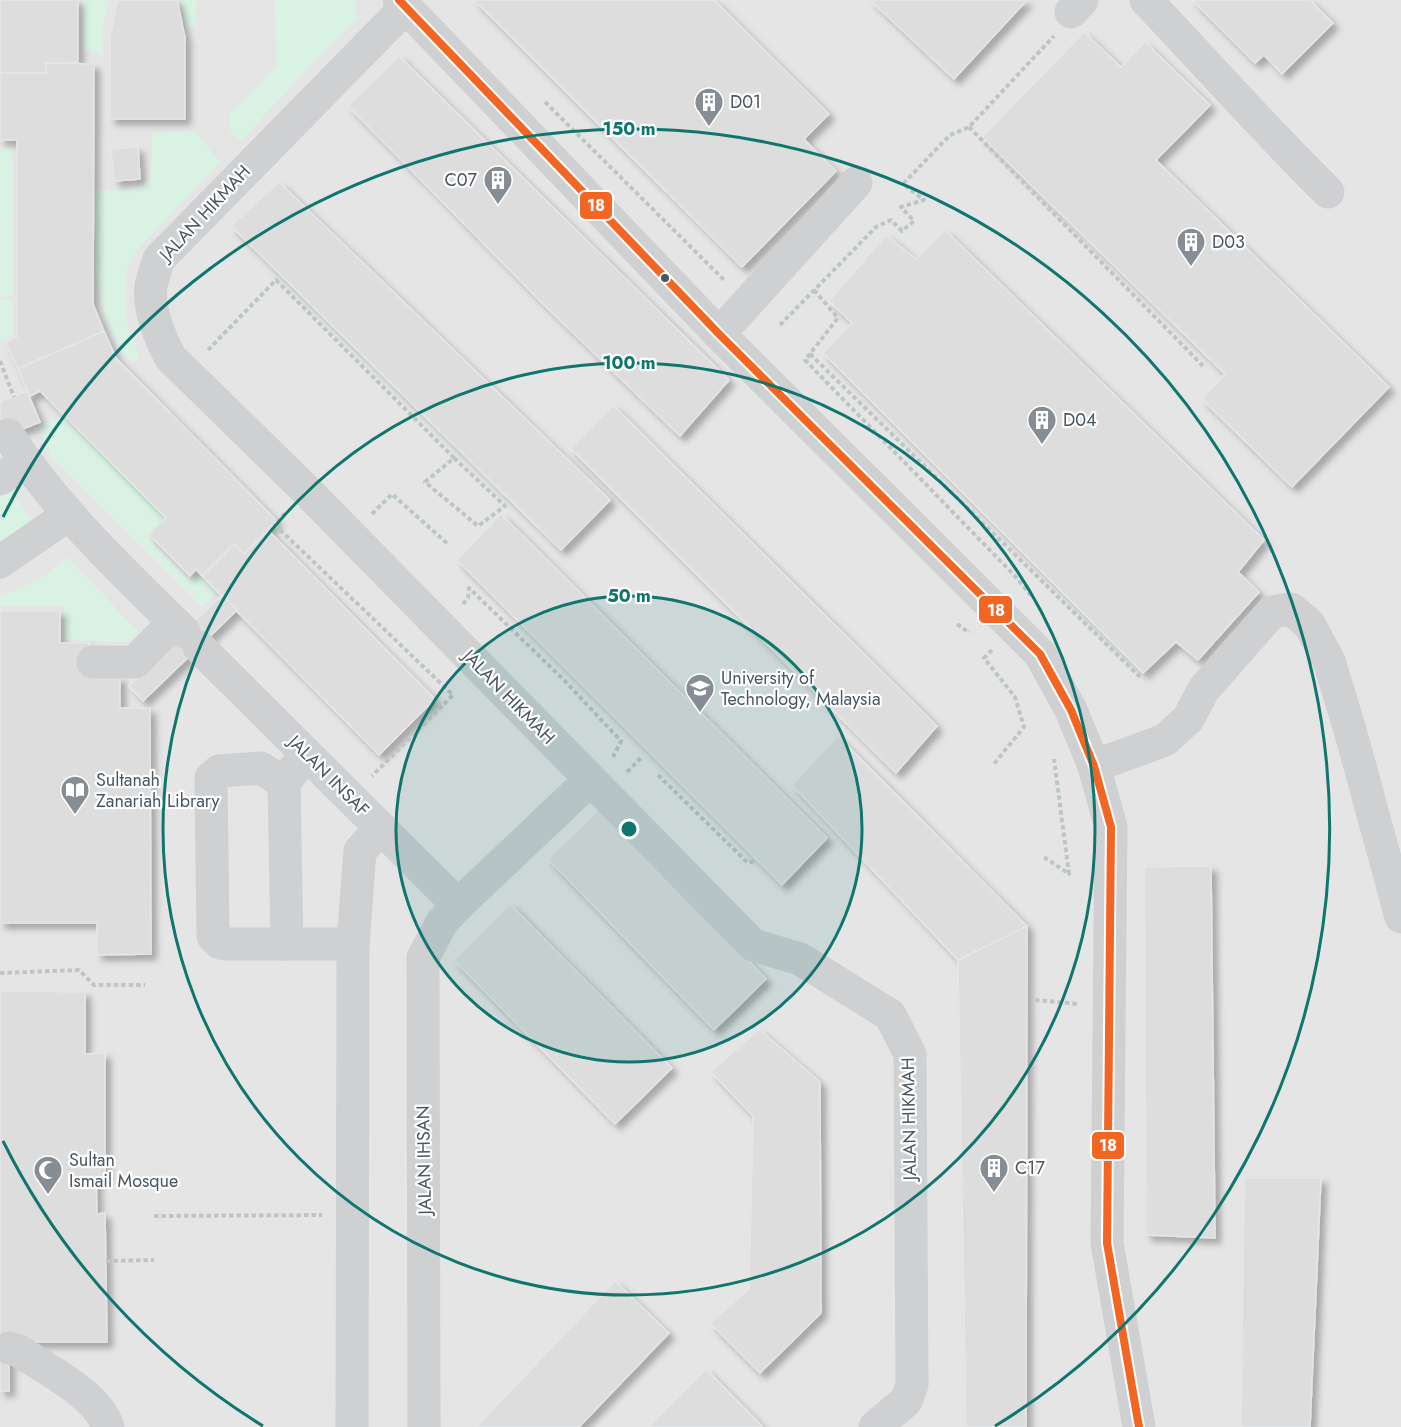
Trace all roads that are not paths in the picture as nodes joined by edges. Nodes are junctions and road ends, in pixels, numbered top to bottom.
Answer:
1 (1146, 0) edge
2 (403, 4) edge
3 (856, 183) dead end
4 (1328, 192) dead end
5 (719, 334) junction
6 (8, 435) dead end
7 (13, 471) edge
8 (68, 515) junction
9 (0, 562) edge
10 (186, 634) junction
11 (93, 662) dead end
12 (307, 755) junction
13 (1094, 766) junction
14 (600, 772) junction
15 (284, 783) junction
16 (381, 828) junction
17 (458, 905) junction
18 (1401, 917) edge
19 (287, 944) junction
20 (353, 944) junction
21 (9, 1348) dead end
22 (108, 1427) edge
23 (352, 1427) edge
24 (424, 1427) edge
25 (875, 1427) edge
26 (1139, 1427) edge

1 - 4 street
2 - 5 street
2 - 14 street, JALAN HIKMAH
3 - 5 street
5 - 13 street
6 - 7 street, JALAN INSAF
7 - 8 street, JALAN INSAF
8 - 9 street
8 - 10 street, JALAN INSAF
10 - 11 street
10 - 12 street, JALAN INSAF
12 - 15 street
12 - 16 street, JALAN INSAF
13 - 18 street
13 - 26 street
14 - 17 street, JALAN IHSAN
14 - 25 street, JALAN HIKMAH
15 - 19 street
15 - 19 street
16 - 17 street, JALAN INSAF
16 - 20 street
17 - 24 street, JALAN IHSAN
19 - 20 street
20 - 23 street
21 - 22 street

